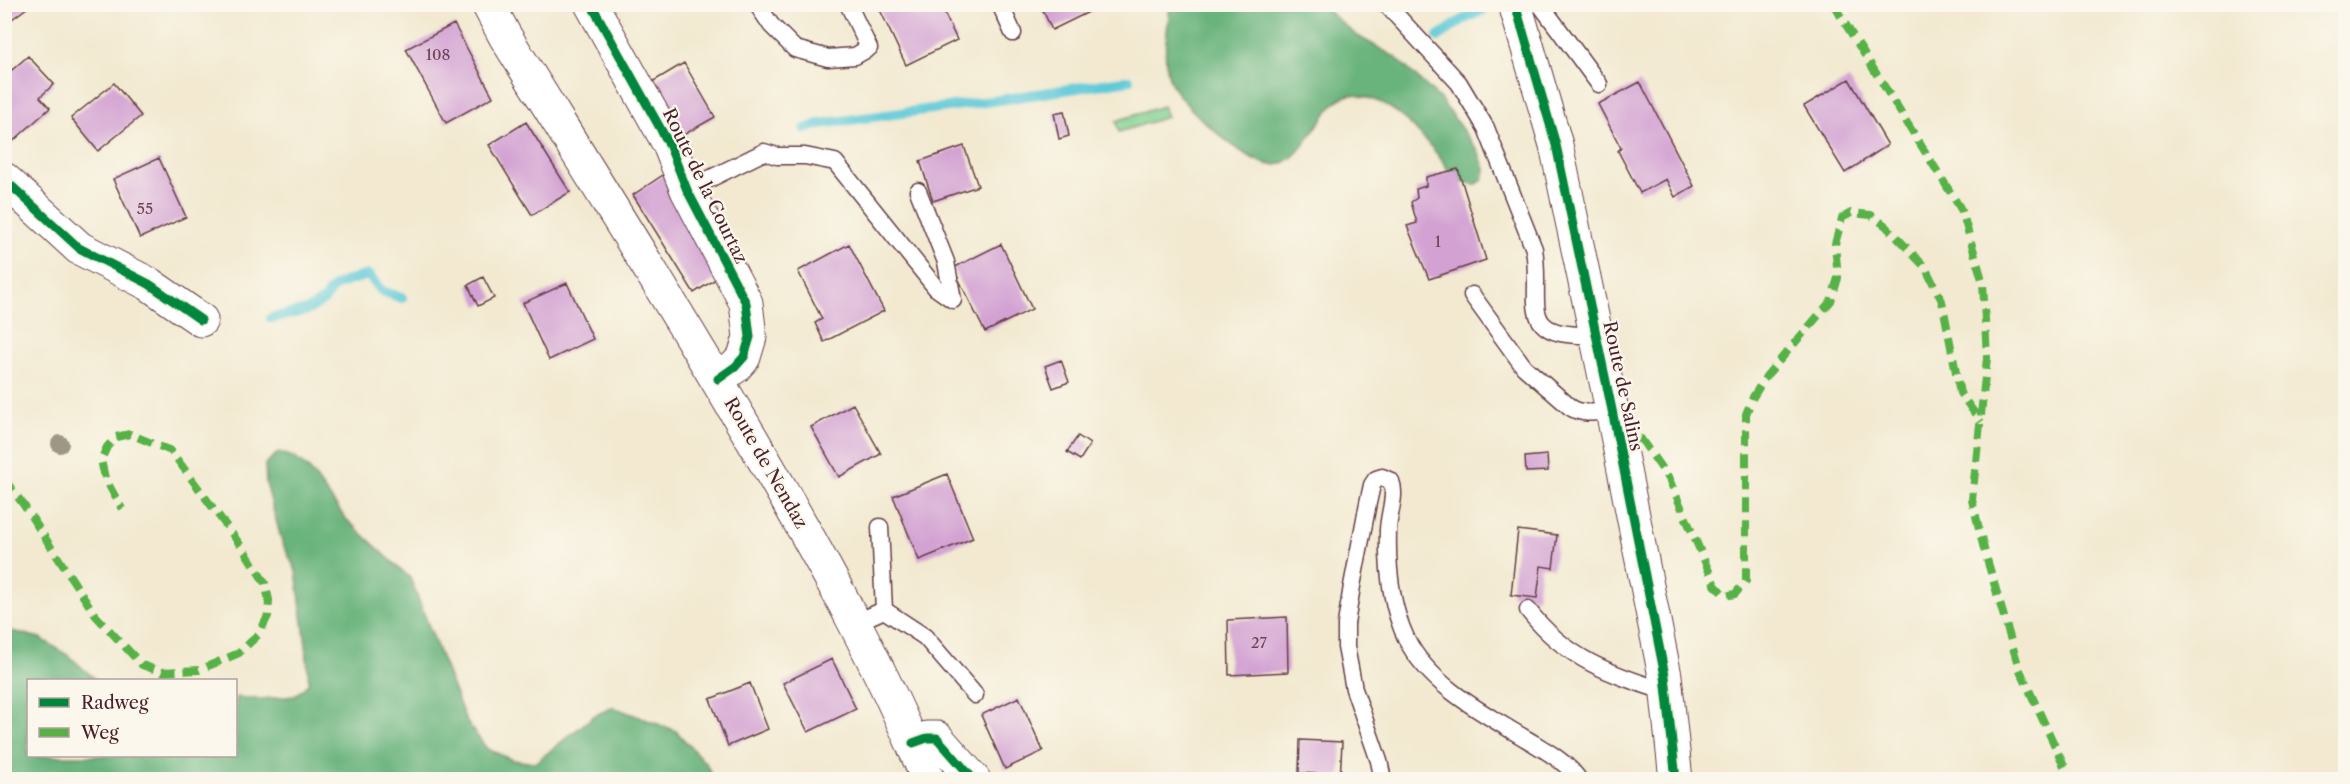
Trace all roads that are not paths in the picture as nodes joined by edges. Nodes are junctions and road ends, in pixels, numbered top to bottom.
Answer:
1 (488, 4) edge
2 (591, 4) edge
3 (757, 4) edge
4 (848, 4) edge
5 (1000, 4) edge
6 (1386, 4) edge
7 (1515, 4) edge
8 (1540, 4) edge
9 (1013, 33) dead end
10 (1599, 84) dead end
11 (4, 179) edge
12 (687, 190) junction
13 (918, 191) dead end
14 (1472, 295) dead end
15 (201, 320) dead end
16 (1595, 334) junction
17 (718, 379) junction
18 (1612, 410) junction
19 (880, 527) dead end
20 (1528, 610) dead end
21 (870, 616) junction
22 (1667, 692) junction
23 (975, 695) dead end
24 (913, 743) junction
25 (1678, 775) edge
26 (928, 780) edge
27 (974, 780) edge
28 (1383, 780) edge
29 (1579, 780) edge

1 - 17 street, Route de Nendaz
2 - 12 street, Route de la Courtaz
3 - 4 lane
5 - 9 lane
6 - 16 lane
7 - 16 street, Route de Salins
8 - 10 lane
11 - 15 street
12 - 13 lane
12 - 17 street, Route de la Courtaz
14 - 18 lane
16 - 18 street, Route de Salins
17 - 21 street, Route de Nendaz
18 - 22 street, Route de Salins
19 - 21 lane
20 - 22 lane
21 - 23 lane
21 - 24 street, Route de Nendaz
22 - 25 street, Route de Salins
24 - 26 street, Route de Nendaz
24 - 27 street
28 - 29 lane

